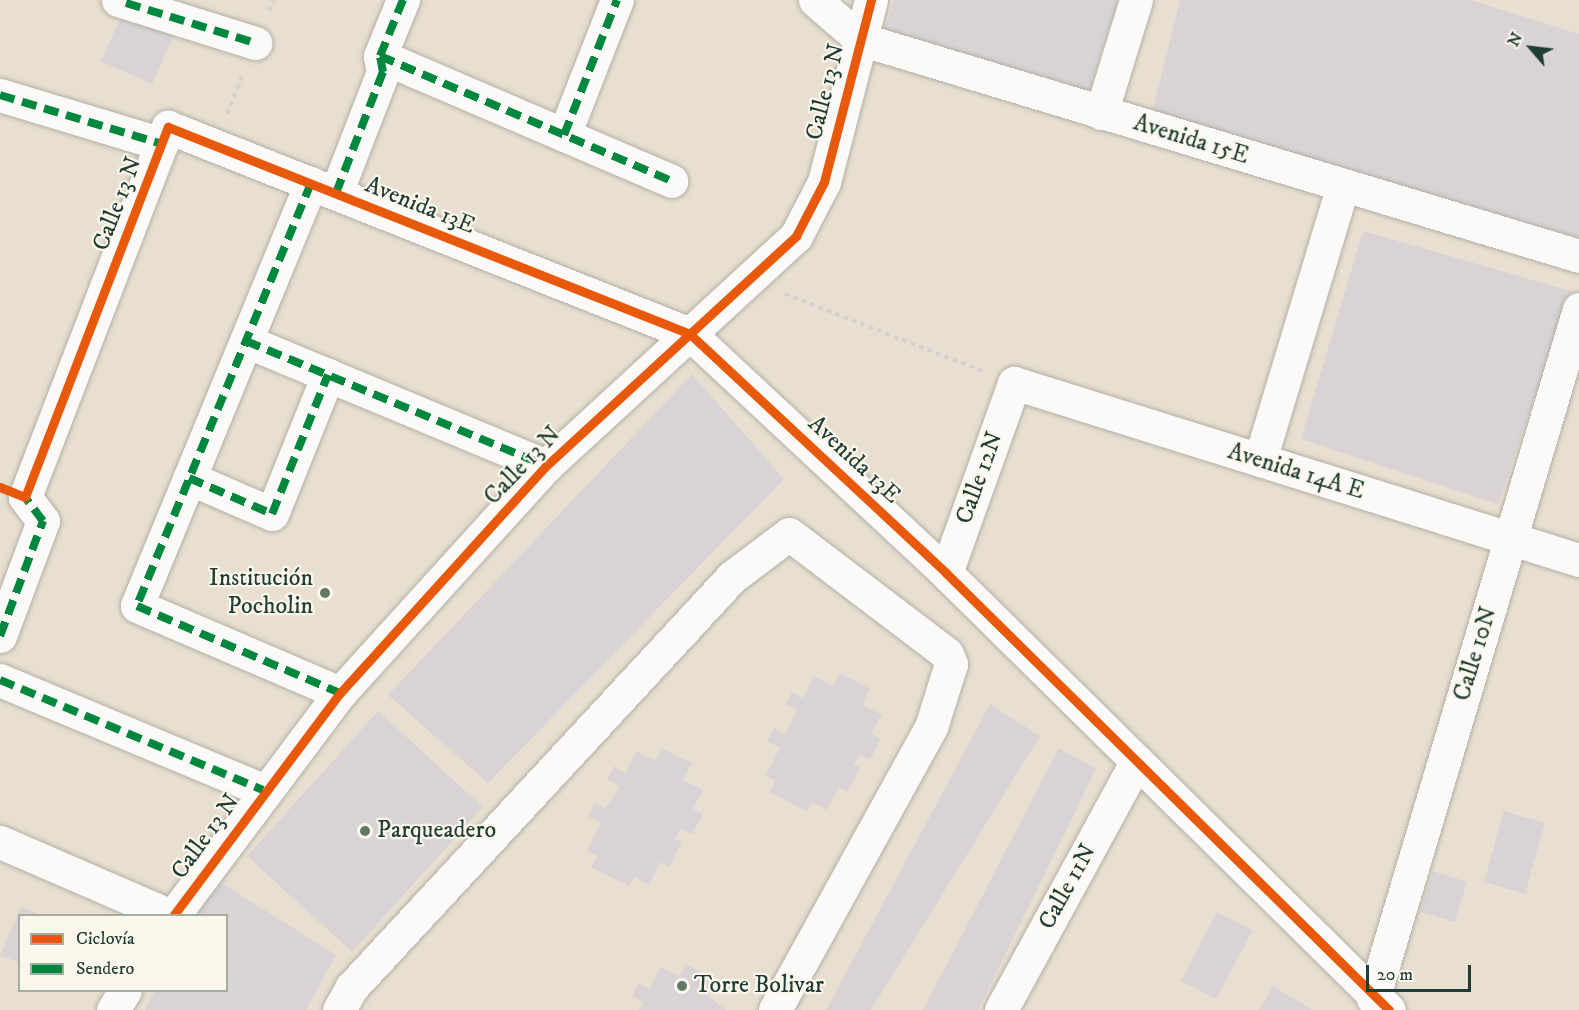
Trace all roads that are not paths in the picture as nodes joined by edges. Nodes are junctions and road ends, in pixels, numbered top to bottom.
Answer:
1 (403, 0) edge
2 (617, 0) edge
3 (815, 0) edge
4 (871, 0) edge
5 (1136, 0) edge
6 (122, 2) edge
7 (860, 39) junction
8 (255, 43) dead end
9 (380, 57) junction
10 (0, 95) edge
11 (1101, 113) junction
12 (564, 135) junction
13 (165, 136) junction
14 (671, 181) dead end
15 (1343, 185) junction
16 (323, 188) junction
17 (1579, 256) edge
18 (1579, 309) edge
19 (690, 334) junction
20 (246, 341) junction
21 (328, 375) junction
22 (1014, 383) joint
23 (1260, 460) junction
24 (546, 466) junction
25 (189, 478) junction
26 (13, 492) edge
27 (1510, 539) junction
28 (1579, 560) edge
29 (946, 573) junction
30 (0, 636) edge
31 (0, 680) edge
32 (340, 693) junction
33 (1135, 764) junction
34 (263, 790) junction
35 (0, 843) edge
36 (170, 914) edge
37 (173, 914) edge
38 (124, 992) edge
39 (1381, 1004) edge
40 (113, 1010) edge
41 (339, 1010) edge
42 (775, 1010) edge
43 (1001, 1010) edge

1 - 9 street
2 - 12 street
3 - 7 street, Avenida 15E
4 - 7 street, Calle 13 N
5 - 11 street
6 - 8 street
7 - 11 street, Avenida 15E
7 - 19 street, Calle 13 N
9 - 12 street
9 - 16 street
10 - 13 street, Avenida 13E
11 - 15 street, Avenida 15E
12 - 14 street
13 - 16 street, Avenida 13E
13 - 26 street, Calle 13 N
15 - 17 street, Avenida 15E
15 - 23 street
16 - 19 street, Avenida 13E
16 - 20 street
18 - 27 street, Calle 10N
19 - 24 street, Calle 13 N
19 - 29 street, Avenida 13E
20 - 21 street
20 - 25 street
21 - 24 street
21 - 25 street
22 - 23 street, Avenida 14A E
22 - 29 street, Calle 12N
23 - 27 street, Avenida 14A E
24 - 32 street, Calle 13 N
25 - 32 street
26 - 30 street
27 - 28 street, Avenida 14A E
27 - 39 street, Calle 10N
29 - 33 street, Avenida 13E
31 - 34 street
32 - 34 street, Calle 13 N
33 - 39 street, Avenida 13E
33 - 43 street, Calle 11N
34 - 37 street, Calle 13 N
35 - 36 street
38 - 40 street
41 - 42 street

